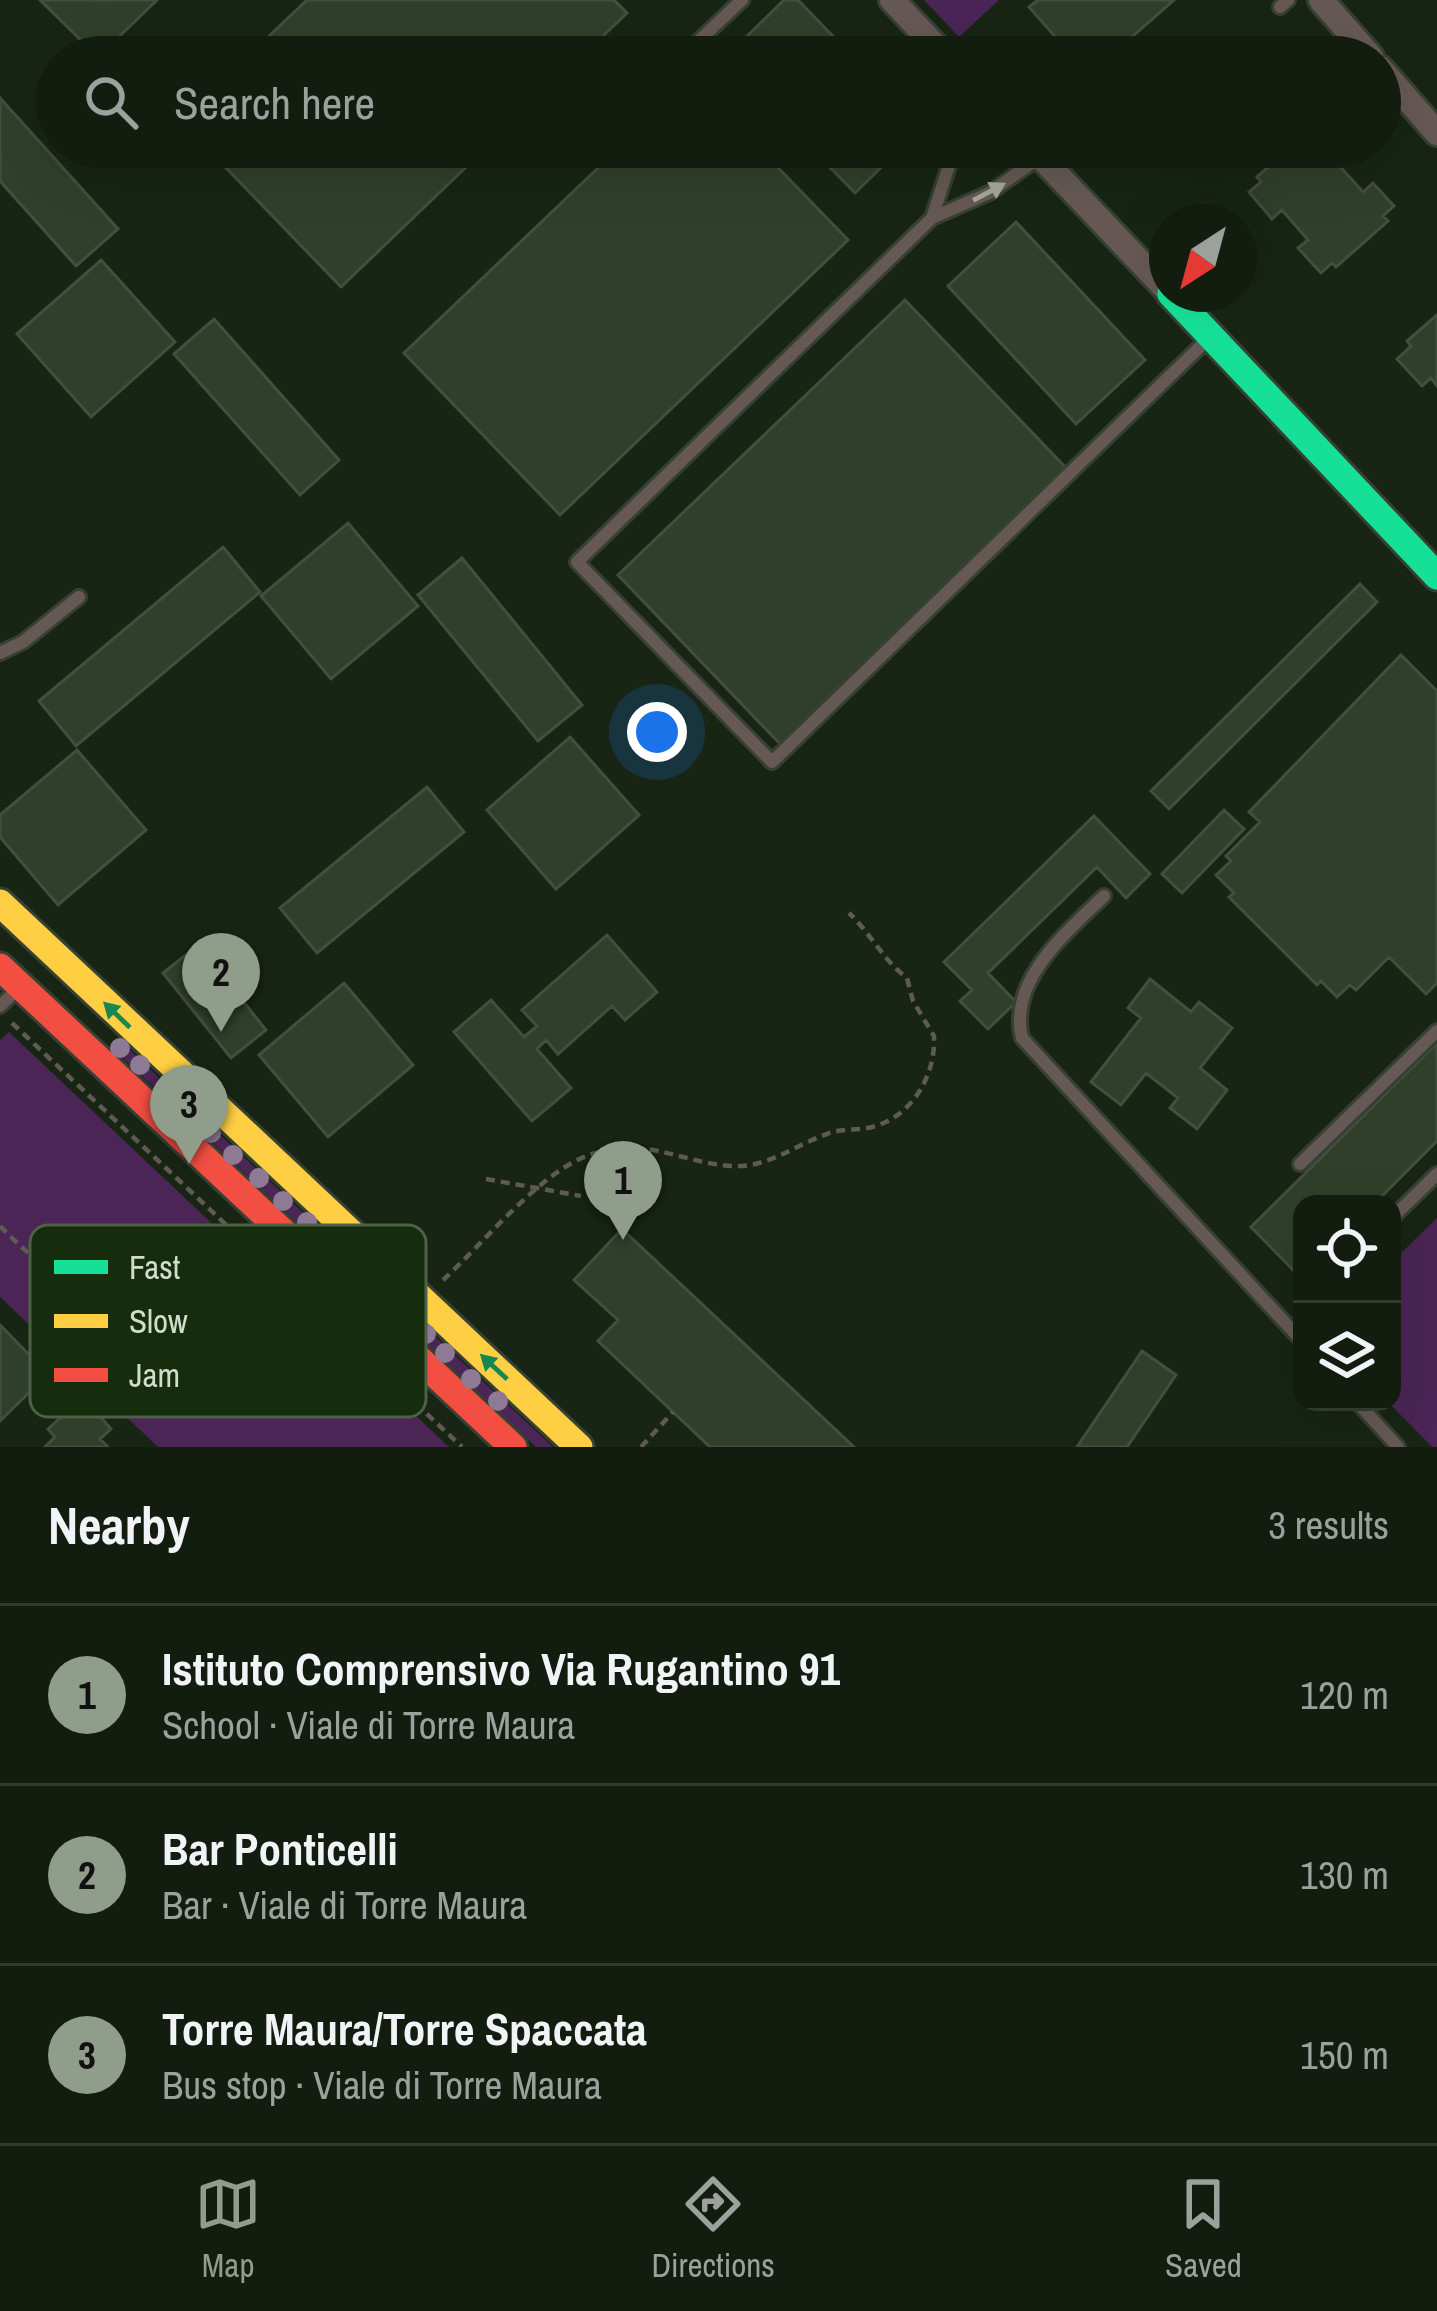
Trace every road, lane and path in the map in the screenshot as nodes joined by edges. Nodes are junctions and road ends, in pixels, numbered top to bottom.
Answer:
1 (742, 0) edge
2 (892, 0) edge
3 (1321, 0) edge
4 (704, 36) edge
5 (926, 36) edge
6 (1353, 36) edge
7 (1401, 92) edge
8 (1437, 133) edge
9 (948, 168) edge
10 (1017, 168) edge
11 (1050, 168) edge
12 (932, 218) junction
13 (1149, 271) edge
14 (1188, 312) edge
15 (1211, 336) junction
16 (1437, 576) edge
17 (79, 597) dead end
18 (0, 653) edge
19 (1103, 896) dead end
20 (0, 903) edge
21 (849, 913) dead end
22 (7, 986) edge
23 (14, 1025) dead end
24 (1437, 1030) edge
25 (1300, 1164) dead end
26 (1437, 1174) edge
27 (486, 1179) dead end
28 (540, 1189) junction
29 (581, 1196) dead end
30 (1401, 1209) edge
31 (227, 1225) edge
32 (269, 1225) edge
33 (343, 1225) edge
34 (0, 1226) edge
35 (30, 1257) edge
36 (443, 1280) dead end
37 (426, 1303) edge
38 (1293, 1332) edge
39 (426, 1368) edge
40 (1365, 1411) edge
41 (673, 1412) dead end
42 (426, 1413) edge
43 (462, 1447) edge
44 (513, 1447) edge
45 (579, 1447) edge
46 (641, 1447) edge
47 (1398, 1447) edge

1 - 4 lane
2 - 5 street
3 - 6 street
7 - 8 street
9 - 12 lane
12 -> 10 lane
11 - 13 street
12 - 15 lane
14 - 15 street
15 - 16 street
17 - 18 lane
19 - 38 lane
33 -> 20 street
21 - 28 path
22 - 32 street
23 - 31 path
24 - 25 lane
26 - 30 lane
27 - 28 path
28 - 29 path
28 - 36 path
34 - 35 path
45 -> 37 street
39 - 44 street
40 - 47 lane
41 - 46 path
42 - 43 path

